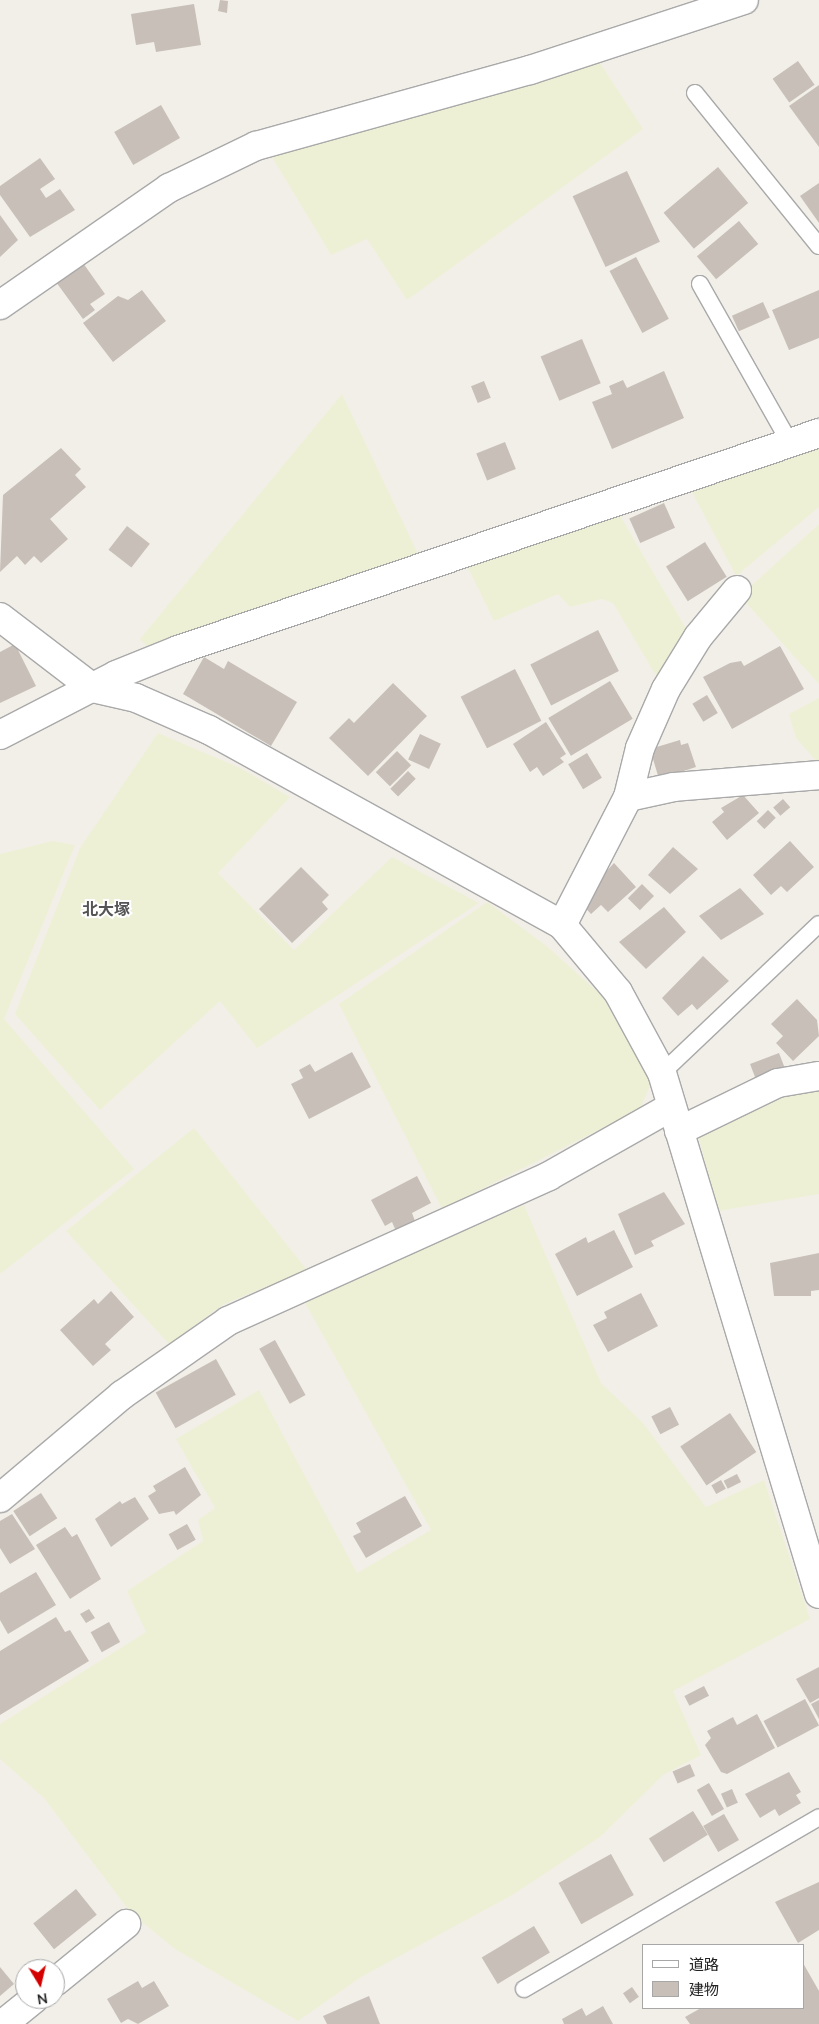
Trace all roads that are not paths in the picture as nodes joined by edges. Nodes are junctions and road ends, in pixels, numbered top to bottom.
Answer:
1 (744, 0) edge
2 (695, 93) dead end
3 (819, 246) edge
4 (700, 284) dead end
5 (0, 305) edge
6 (819, 433) edge
7 (790, 443) junction
8 (737, 590) dead end
9 (0, 617) edge
10 (93, 688) junction
11 (0, 735) edge
12 (819, 775) edge
13 (628, 797) junction
14 (819, 924) edge
15 (562, 925) junction
16 (662, 1073) junction
17 (819, 1076) edge
18 (675, 1119) junction
19 (0, 1498) edge
20 (819, 1594) edge
21 (819, 1817) edge
22 (126, 1924) dead end
23 (65, 1974) edge
24 (524, 1990) dead end
25 (22, 2009) edge
26 (3, 2024) edge

1 - 5 street
2 - 3 lane
4 - 7 lane
6 - 7 street
7 - 10 street
8 - 13 street
9 - 10 street
10 - 11 street
10 - 15 street
12 - 13 street
13 - 15 street
14 - 16 lane
15 - 16 street
16 - 18 street
17 - 18 street
18 - 19 street
18 - 20 street
21 - 24 lane
22 - 23 street
25 - 26 street

